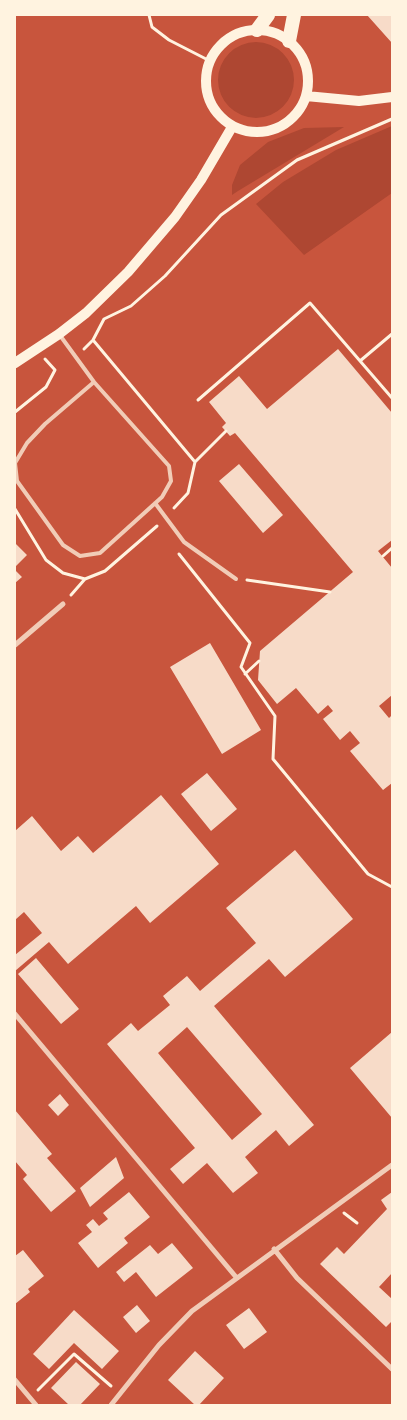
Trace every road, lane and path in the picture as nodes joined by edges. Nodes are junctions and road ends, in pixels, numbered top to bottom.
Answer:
1 (149, 15) edge
2 (268, 15) edge
3 (294, 15) edge
4 (257, 30) junction
5 (289, 41) junction
6 (210, 61) junction
7 (306, 96) junction
8 (392, 97) edge
9 (392, 119) edge
10 (232, 127) junction
11 (59, 334) junction
12 (392, 334) edge
13 (93, 340) junction
14 (37, 349) junction
15 (76, 358) junction
16 (360, 361) junction
17 (15, 363) edge
18 (94, 382) junction
19 (392, 398) edge
20 (198, 400) dead end
21 (15, 412) edge
22 (226, 431) dead end
23 (195, 462) junction
24 (156, 503) junction
25 (15, 509) edge
26 (166, 517) junction
27 (158, 525) junction
28 (163, 532) dead end
29 (392, 548) edge
30 (178, 553) dead end
31 (383, 556) dead end
32 (85, 579) junction
33 (236, 579) joint
34 (330, 592) dead end
35 (62, 604) joint
36 (15, 645) edge
37 (260, 661) dead end
38 (245, 674) junction
39 (392, 887) edge
40 (15, 1014) edge
41 (392, 1165) edge
42 (274, 1249) junction
43 (236, 1277) junction
44 (392, 1369) edge
45 (15, 1380) edge
46 (120, 1393) junction
47 (30, 1398) junction
48 (36, 1405) edge
49 (111, 1405) edge

1 - 6 path
2 - 4 highway
3 - 5 highway
4 - 5 main road
4 - 6 main road
5 - 7 main road
6 - 10 main road
7 - 8 main road
7 - 10 main road
9 - 13 path
10 - 11 main road
11 - 14 main road
11 - 15 lane
12 - 16 path
13 - 15 path
13 - 23 path
14 - 17 main road
14 - 21 path
15 - 18 lane
16 - 19 path
16 - 20 path
18 - 24 lane
18 - 24 lane
22 - 23 path
23 - 26 path
24 - 26 lane
25 - 32 path
26 - 27 path
26 - 33 lane
27 - 28 path
27 - 32 path
29 - 31 path
30 - 38 path
32 - 35 path
33 - 34 path
35 - 36 street
37 - 38 path
38 - 39 path
40 - 43 street
41 - 42 street
42 - 43 street
42 - 44 street
43 - 46 street
45 - 47 street
46 - 47 path
46 - 49 street
47 - 48 street

